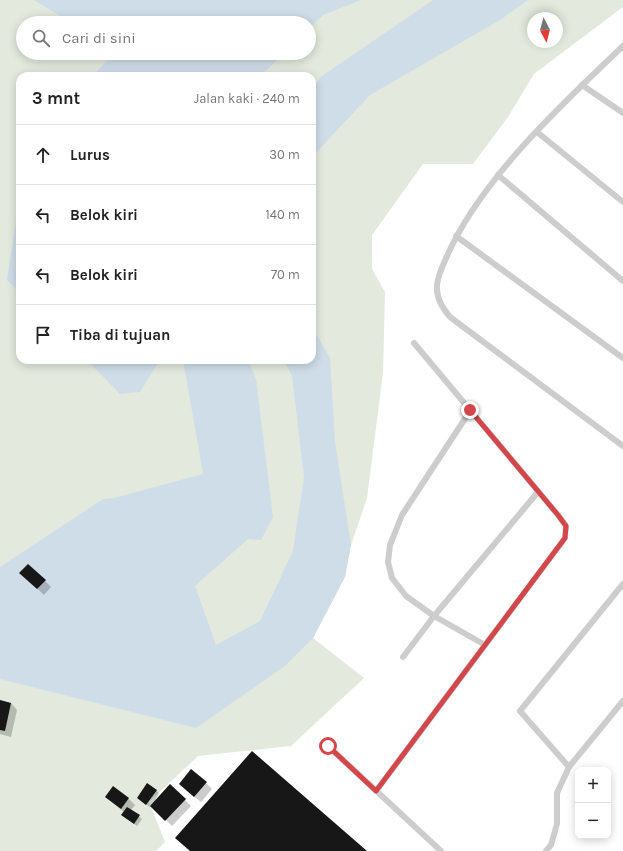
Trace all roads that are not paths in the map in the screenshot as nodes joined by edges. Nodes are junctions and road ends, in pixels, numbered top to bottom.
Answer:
1 (623, 46) edge
2 (582, 85) junction
3 (623, 113) edge
4 (537, 132) junction
5 (498, 175) junction
6 (623, 202) edge
7 (456, 236) junction
8 (623, 281) edge
9 (414, 343) dead end
10 (623, 358) edge
11 (470, 410) junction
12 (623, 446) edge
13 (538, 492) junction
14 (623, 584) edge
15 (434, 616) junction
16 (485, 645) junction
17 (403, 657) dead end
18 (623, 701) edge
19 (328, 746) dead end
20 (569, 767) junction
21 (376, 791) junction
22 (441, 851) edge
23 (546, 851) edge

1 - 2 lane
2 - 3 lane
2 - 4 lane
4 - 5 lane
4 - 6 lane
5 - 7 lane
5 - 8 lane
7 - 10 lane
7 - 12 lane
9 - 11 lane
11 - 13 lane
11 - 15 lane
13 - 15 lane
13 - 16 lane
14 - 20 lane
15 - 16 lane
15 - 17 lane
16 - 21 lane
18 - 20 lane
19 - 21 lane
20 - 23 lane
21 - 22 lane

